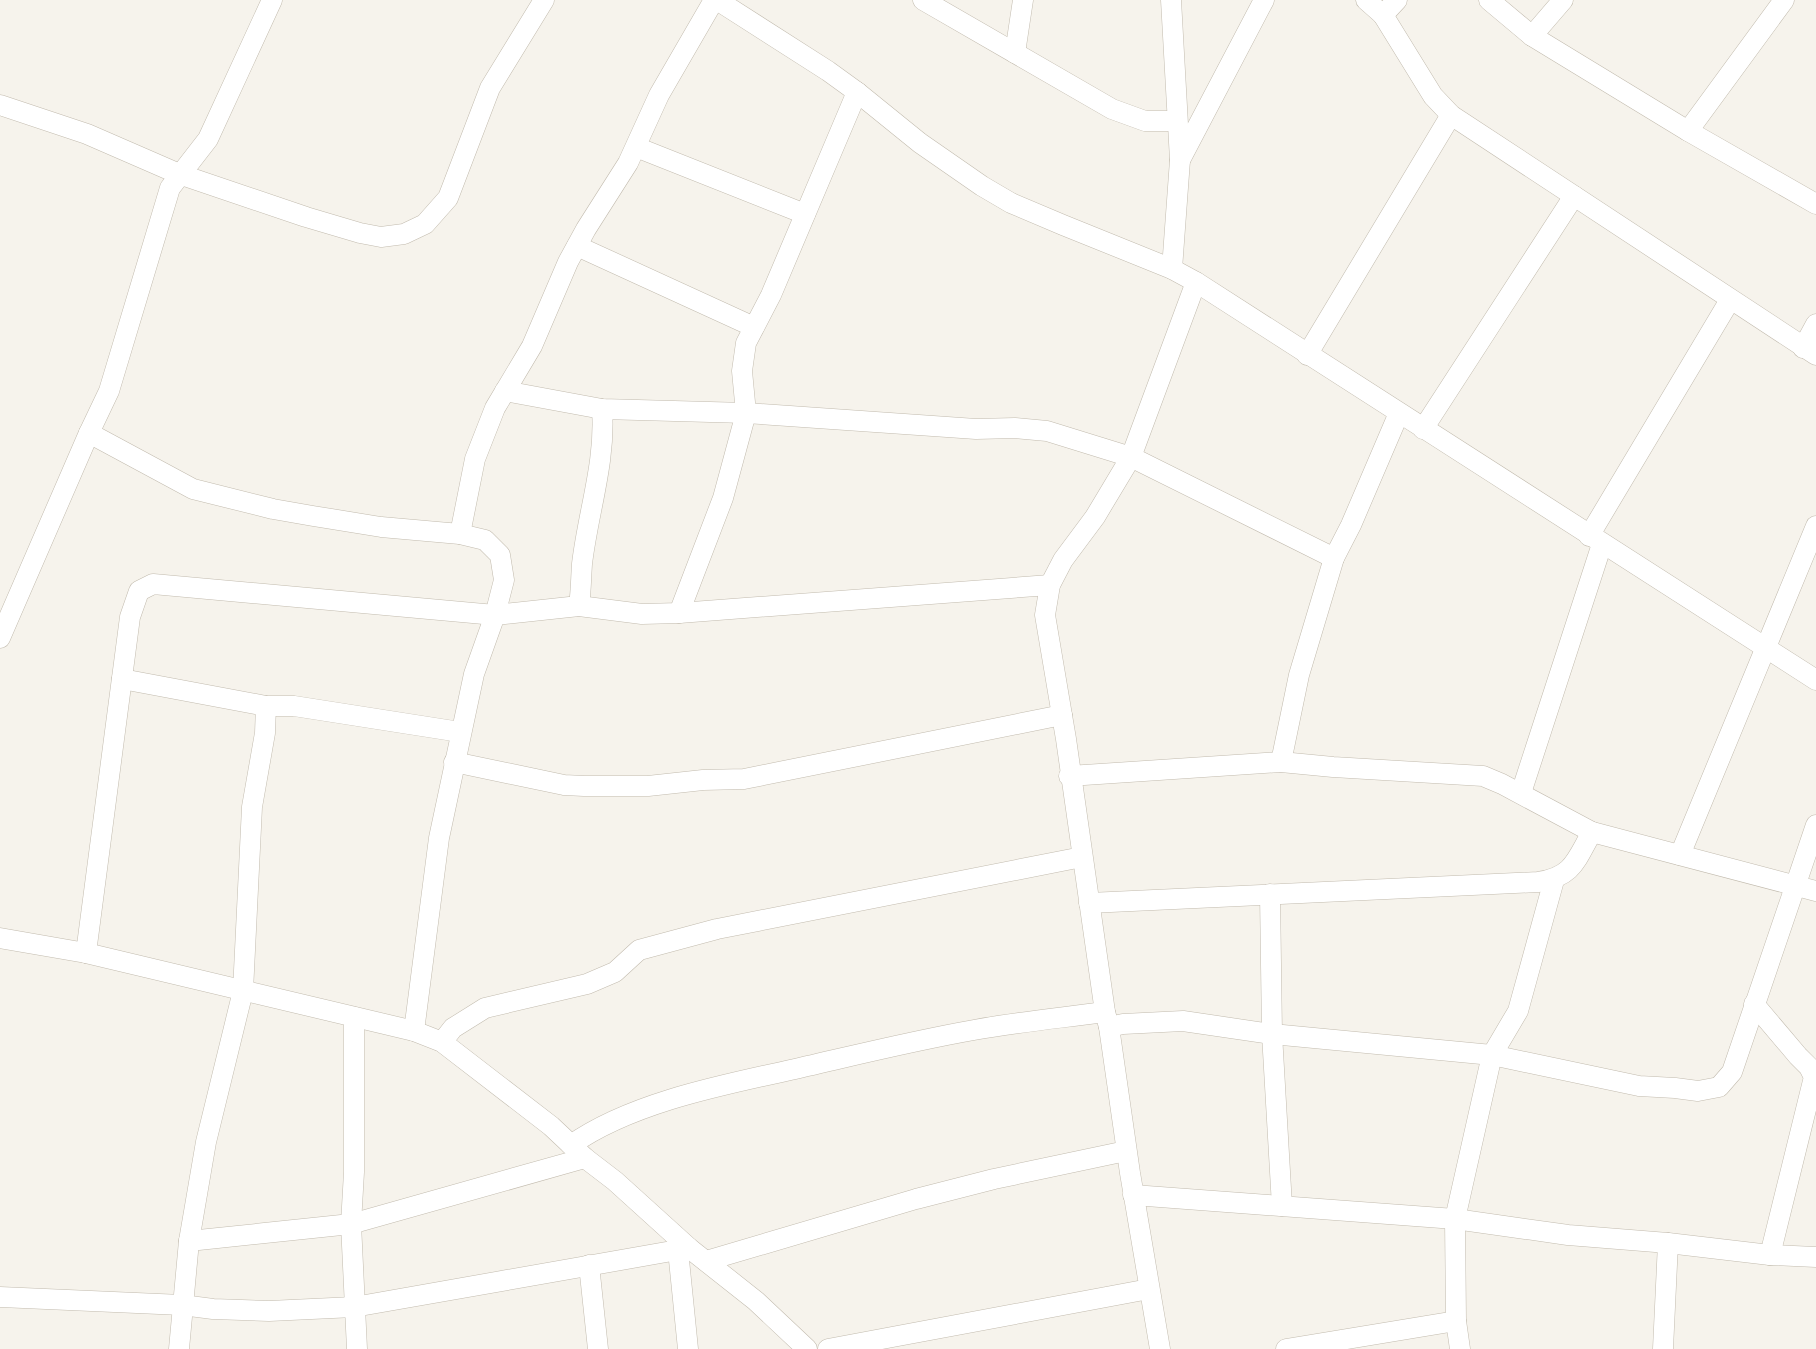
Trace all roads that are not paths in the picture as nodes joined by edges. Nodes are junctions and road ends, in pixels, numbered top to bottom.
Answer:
1 (272, 0) edge
2 (544, 0) edge
3 (715, 0) edge
4 (923, 0) edge
5 (1023, 0) edge
6 (1171, 0) edge
7 (1264, 0) edge
8 (1366, 0) edge
9 (1397, 0) edge
10 (1489, 0) edge
11 (1563, 0) edge
12 (1784, 0) edge
13 (1383, 15) junction
14 (1532, 36) junction
15 (1015, 53) junction
16 (857, 92) junction
17 (0, 105) edge
18 (1451, 115) junction
19 (1177, 121) junction
20 (1688, 131) junction
21 (636, 147) junction
22 (1180, 160) junction
23 (180, 174) junction
24 (1574, 196) junction
25 (1816, 204) edge
26 (805, 214) junction
27 (577, 246) junction
28 (1172, 269) junction
29 (1196, 282) junction
30 (1730, 300) junction
31 (1816, 324) edge
32 (754, 327) junction
33 (1809, 351) edge
34 (1306, 355) junction
35 (506, 391) junction
36 (602, 409) junction
37 (746, 413) junction
38 (1399, 413) junction
39 (1423, 429) junction
40 (88, 433) junction
41 (1131, 457) junction
42 (1816, 526) edge
43 (460, 534) junction
44 (1595, 540) junction
45 (1334, 558) junction
46 (1050, 585) junction
47 (579, 606) junction
48 (679, 613) junction
49 (495, 615) junction
50 (0, 638) edge
51 (1765, 648) junction
52 (122, 679) junction
53 (1816, 680) edge
54 (266, 706) junction
55 (1062, 715) junction
56 (460, 732) junction
57 (454, 762) junction
58 (1281, 762) junction
59 (1070, 776) junction
60 (1521, 793) junction
61 (1816, 825) edge
62 (1592, 832) junction
63 (1680, 855) junction
64 (1082, 857) junction
65 (1554, 880) junction
66 (1795, 885) junction
67 (1816, 891) edge
68 (1270, 894) junction
69 (1089, 903) junction
70 (0, 938) edge
71 (86, 953) junction
72 (243, 991) junction
73 (1754, 1004) junction
74 (354, 1017) junction
75 (1107, 1020) junction
76 (414, 1031) junction
77 (1272, 1034) junction
78 (442, 1042) junction
79 (1492, 1055) junction
80 (1815, 1077) edge
81 (578, 1151) junction
82 (1126, 1151) junction
83 (1133, 1195) junction
84 (1282, 1206) junction
85 (1455, 1219) junction
86 (351, 1224) junction
87 (189, 1241) junction
88 (1668, 1243) junction
89 (684, 1249) junction
90 (1770, 1255) junction
91 (1816, 1257) edge
92 (706, 1261) junction
93 (589, 1265) junction
94 (1149, 1289) junction
95 (0, 1297) edge
96 (182, 1305) junction
97 (354, 1307) junction
98 (1456, 1322) junction
99 (179, 1349) edge
100 (357, 1349) edge
101 (598, 1349) edge
102 (688, 1349) edge
103 (807, 1349) edge
104 (828, 1349) edge
105 (1160, 1349) edge
106 (1287, 1349) edge
107 (1460, 1349) edge
108 (1663, 1349) edge

1 - 23 street
2 - 23 street
3 - 16 street
3 - 21 street
4 - 15 street
5 - 15 street
6 - 19 street
7 - 22 street
8 - 13 street
9 - 13 street
10 - 14 street
11 - 14 street
12 - 20 street
13 - 18 street
14 - 20 street
15 - 19 street
16 - 26 street
16 - 28 street
17 - 23 street
18 - 24 street
18 - 34 street
19 - 22 street
20 - 25 street
21 - 26 street
21 - 27 street
22 - 28 street
23 - 40 street
24 - 30 street
24 - 39 street
26 - 32 street
27 - 32 street
27 - 35 street
28 - 29 street
29 - 34 street
29 - 41 street
30 - 33 street
30 - 44 street
31 - 33 street
32 - 37 street
34 - 38 street
35 - 36 street
35 - 43 street
36 - 37 street
36 - 47 street
37 - 41 street
37 - 48 street
38 - 39 street
38 - 45 street
39 - 44 street
40 - 43 street
40 - 50 street
41 - 45 street
41 - 46 street
42 - 51 street
43 - 49 street
44 - 51 street
44 - 60 street
45 - 58 street
46 - 48 street
46 - 55 street
47 - 48 street
47 - 49 street
49 - 52 street
49 - 56 street
51 - 53 street
51 - 63 street
52 - 54 street
52 - 71 street
54 - 56 street
54 - 72 street
55 - 57 street
55 - 59 street
56 - 57 street
57 - 76 street
58 - 59 street
58 - 60 street
59 - 64 street
60 - 62 street
61 - 66 street
62 - 63 street
62 - 65 street
63 - 66 street
64 - 69 street
64 - 78 street
65 - 68 street
65 - 79 street
66 - 67 street
66 - 73 street
68 - 69 street
68 - 77 street
69 - 75 street
70 - 71 street
71 - 72 street
72 - 74 street
72 - 87 street
73 - 79 street
73 - 80 street
74 - 76 street
74 - 86 street
75 - 77 street
75 - 81 street
75 - 82 street
76 - 78 street
77 - 79 street
77 - 84 street
78 - 81 street
79 - 85 street
80 - 90 street
81 - 86 street
81 - 89 street
82 - 83 street
82 - 92 street
83 - 84 street
83 - 94 street
84 - 85 street
85 - 88 street
85 - 98 street
86 - 87 street
86 - 97 street
87 - 96 street
88 - 90 street
88 - 108 street
89 - 92 street
89 - 93 street
89 - 102 street
90 - 91 street
92 - 103 street
93 - 97 street
93 - 101 street
94 - 104 street
94 - 105 street
95 - 96 street
96 - 97 street
96 - 99 street
97 - 100 street
98 - 106 street
98 - 107 street

